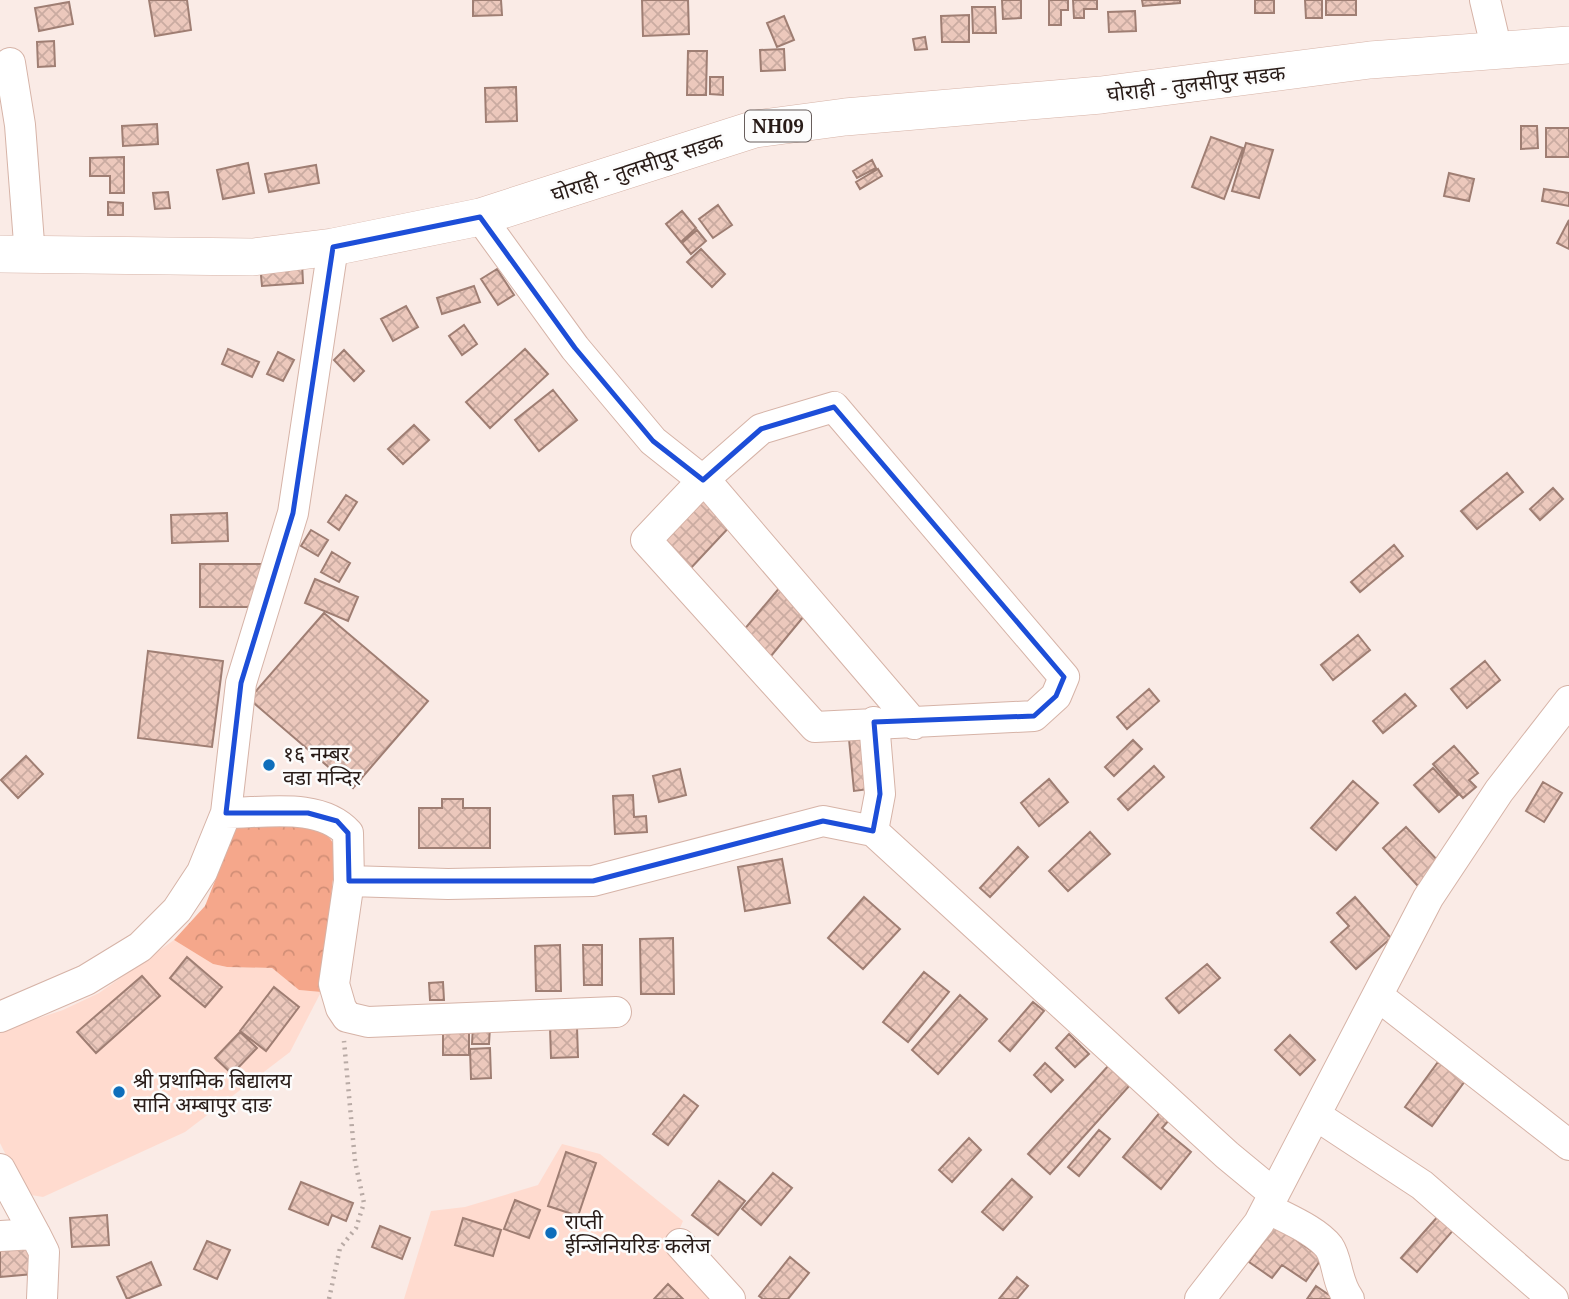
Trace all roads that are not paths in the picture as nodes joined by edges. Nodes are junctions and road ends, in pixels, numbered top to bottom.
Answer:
1 (1485, 0) edge
2 (1569, 45) edge
3 (1497, 51) junction
4 (10, 63) dead end
5 (480, 217) junction
6 (333, 247) junction
7 (15, 255) edge
8 (703, 480) junction
9 (1569, 701) edge
10 (874, 723) junction
11 (914, 724) junction
12 (226, 813) junction
13 (873, 831) junction
14 (349, 880) junction
15 (1378, 996) junction
16 (616, 1012) dead end
17 (0, 1017) edge
18 (1317, 1116) junction
19 (1569, 1145) edge
20 (0, 1169) edge
21 (1270, 1200) junction
22 (35, 1234) junction
23 (0, 1236) edge
24 (680, 1244) dead end
25 (42, 1299) edge
26 (730, 1299) edge
27 (1200, 1299) edge
28 (1349, 1299) edge
29 (1553, 1299) edge

1 - 3 street
2 - 3 main road, घोराही - तुलसीपुर सडक / NH09
3 - 5 main road, घोराही - तुलसीपुर सडक / NH09
4 - 7 street
5 - 6 main road, घोराही - तुलसीपुर सडक / NH09
5 - 8 street
6 - 7 main road, घोराही - तुलसीपुर सडक / NH09
6 - 12 street
8 - 10 street
8 - 11 street
8 - 11 street
9 - 15 street
10 - 11 street
10 - 13 street
12 - 14 street
12 - 17 street
13 - 14 street
13 - 21 street
14 - 16 street
15 - 18 street
15 - 19 street
18 - 21 street
18 - 29 street
20 - 22 street
21 - 27 street
21 - 28 street
22 - 23 street
22 - 25 street
24 - 26 street

